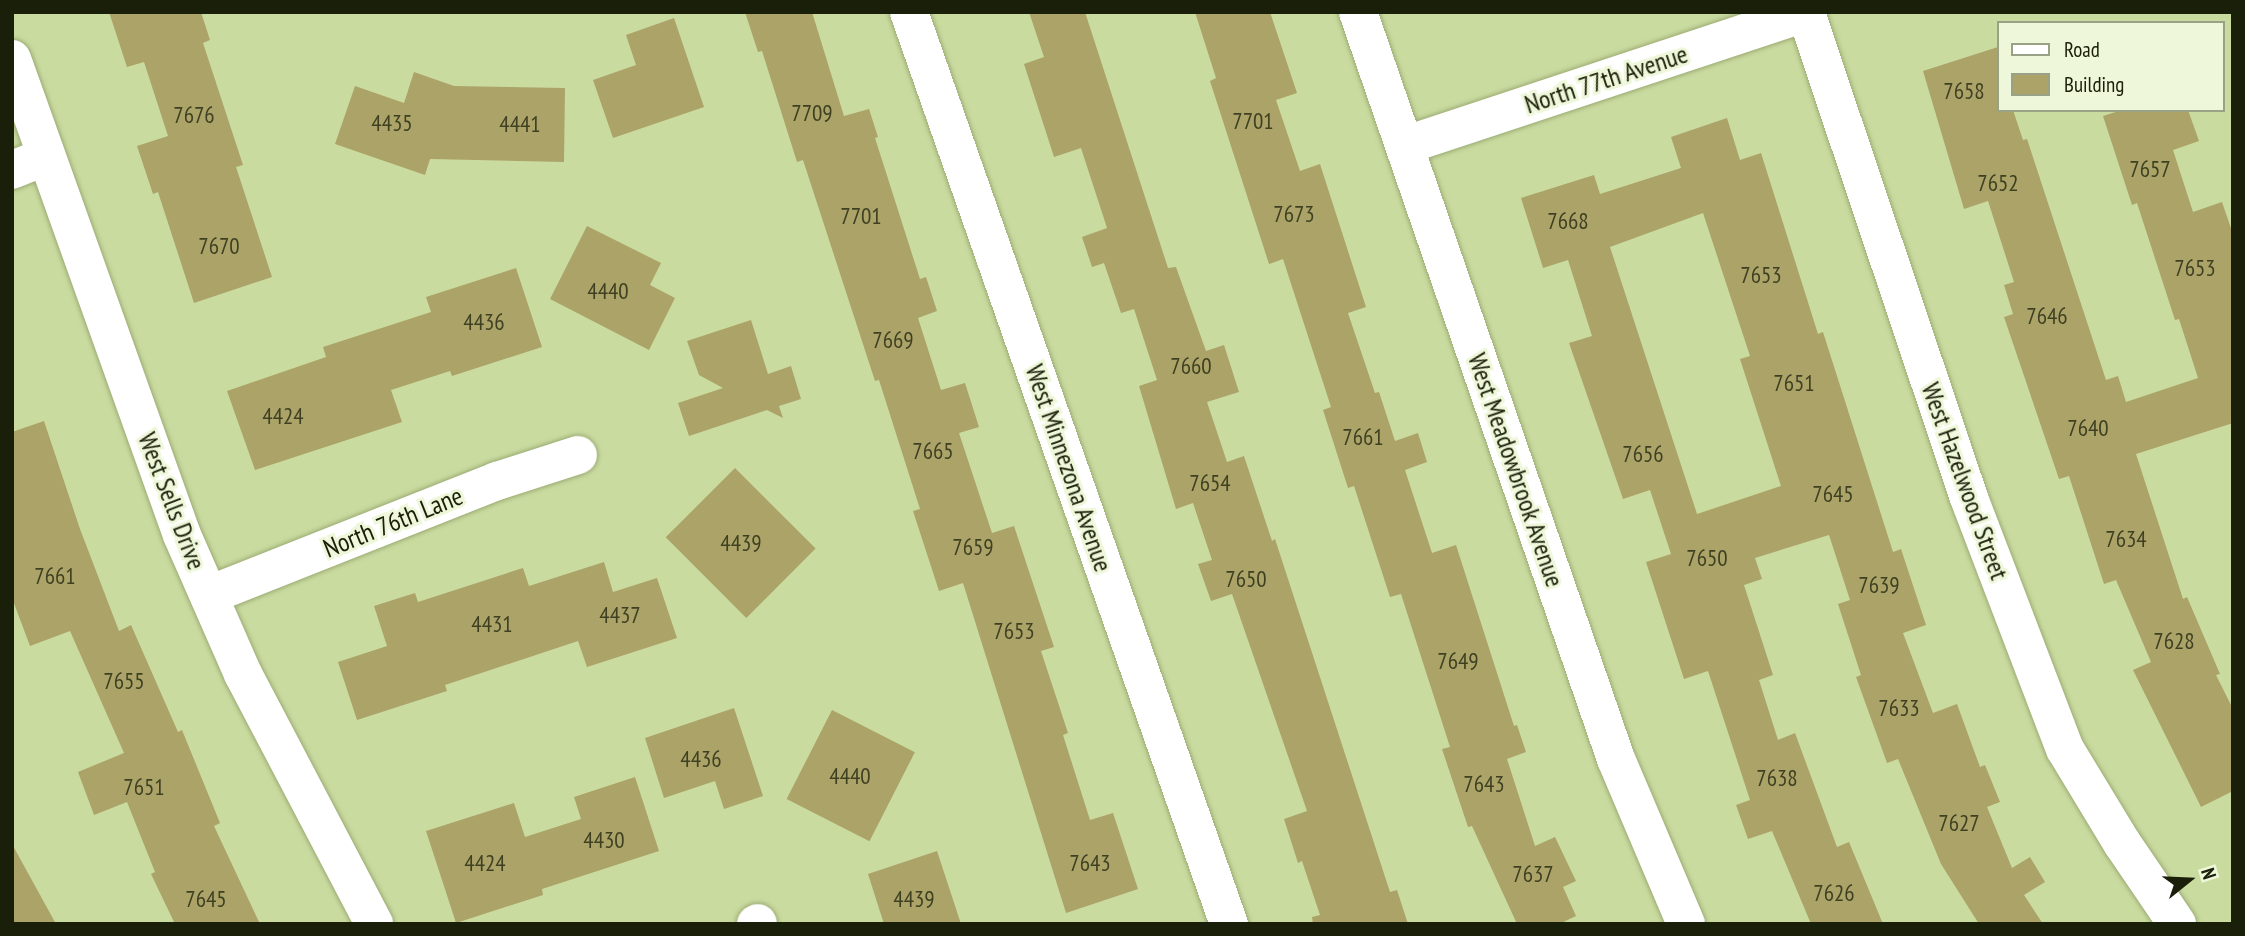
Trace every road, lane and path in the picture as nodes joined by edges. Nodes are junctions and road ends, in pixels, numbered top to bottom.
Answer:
1 (909, 12) edge
2 (1358, 12) edge
3 (1806, 13) edge
4 (12, 59) edge
5 (1406, 145) junction
6 (29, 163) edge
7 (579, 456) dead end
8 (209, 595) junction
9 (374, 924) edge
10 (1230, 924) edge
11 (1686, 924) edge
12 (2177, 924) edge

1 - 10 street, West Minnezona Avenue
2 - 5 street, West Meadowbrook Avenue
3 - 5 street, North 77th Avenue
3 - 12 street, West Hazelwood Street
4 - 6 street, West Sells Drive
5 - 11 street, West Meadowbrook Avenue
6 - 8 street, West Sells Drive
7 - 8 street, North 76th Lane
8 - 9 street, West Sells Drive

